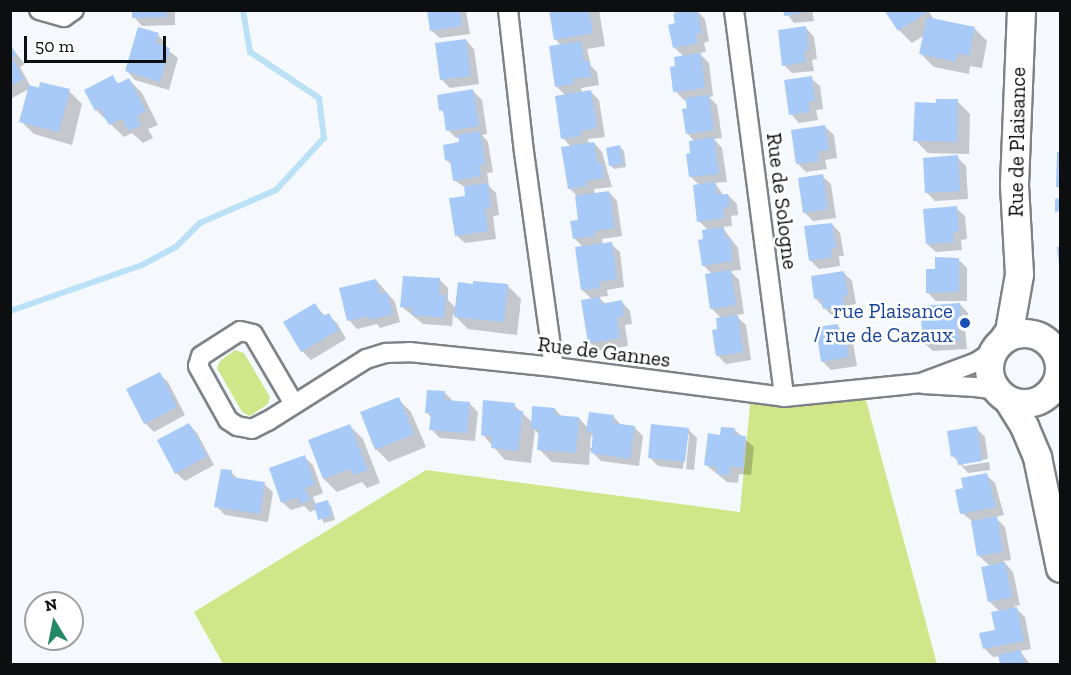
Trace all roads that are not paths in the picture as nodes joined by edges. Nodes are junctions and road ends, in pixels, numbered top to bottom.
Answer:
1 (39, 10) edge
2 (74, 10) edge
3 (508, 10) edge
4 (734, 10) edge
5 (1021, 10) edge
6 (1019, 274) junction
7 (998, 345) junction
8 (1052, 346) edge
9 (554, 367) junction
10 (921, 384) junction
11 (1053, 388) edge
12 (784, 397) junction
13 (1005, 398) junction
14 (294, 404) junction
15 (1037, 458) junction
16 (1060, 568) edge

1 - 2 street
3 - 9 street
4 - 12 street, Rue de Sologne
5 - 6 street, Rue de Plaisance
6 - 7 street, Rue de Plaisance
6 - 8 street, Rue de Plaisance
7 - 8 street
7 - 10 street, Rue de Gannes
7 - 13 street
8 - 11 street
9 - 12 street, Rue de Gannes
9 - 14 street, Rue de Gannes
10 - 12 street, Rue de Gannes
10 - 13 street, Rue de Gannes
11 - 13 street
11 - 15 street
13 - 15 street
14 - 14 street, Rue de Gannes
15 - 16 street

